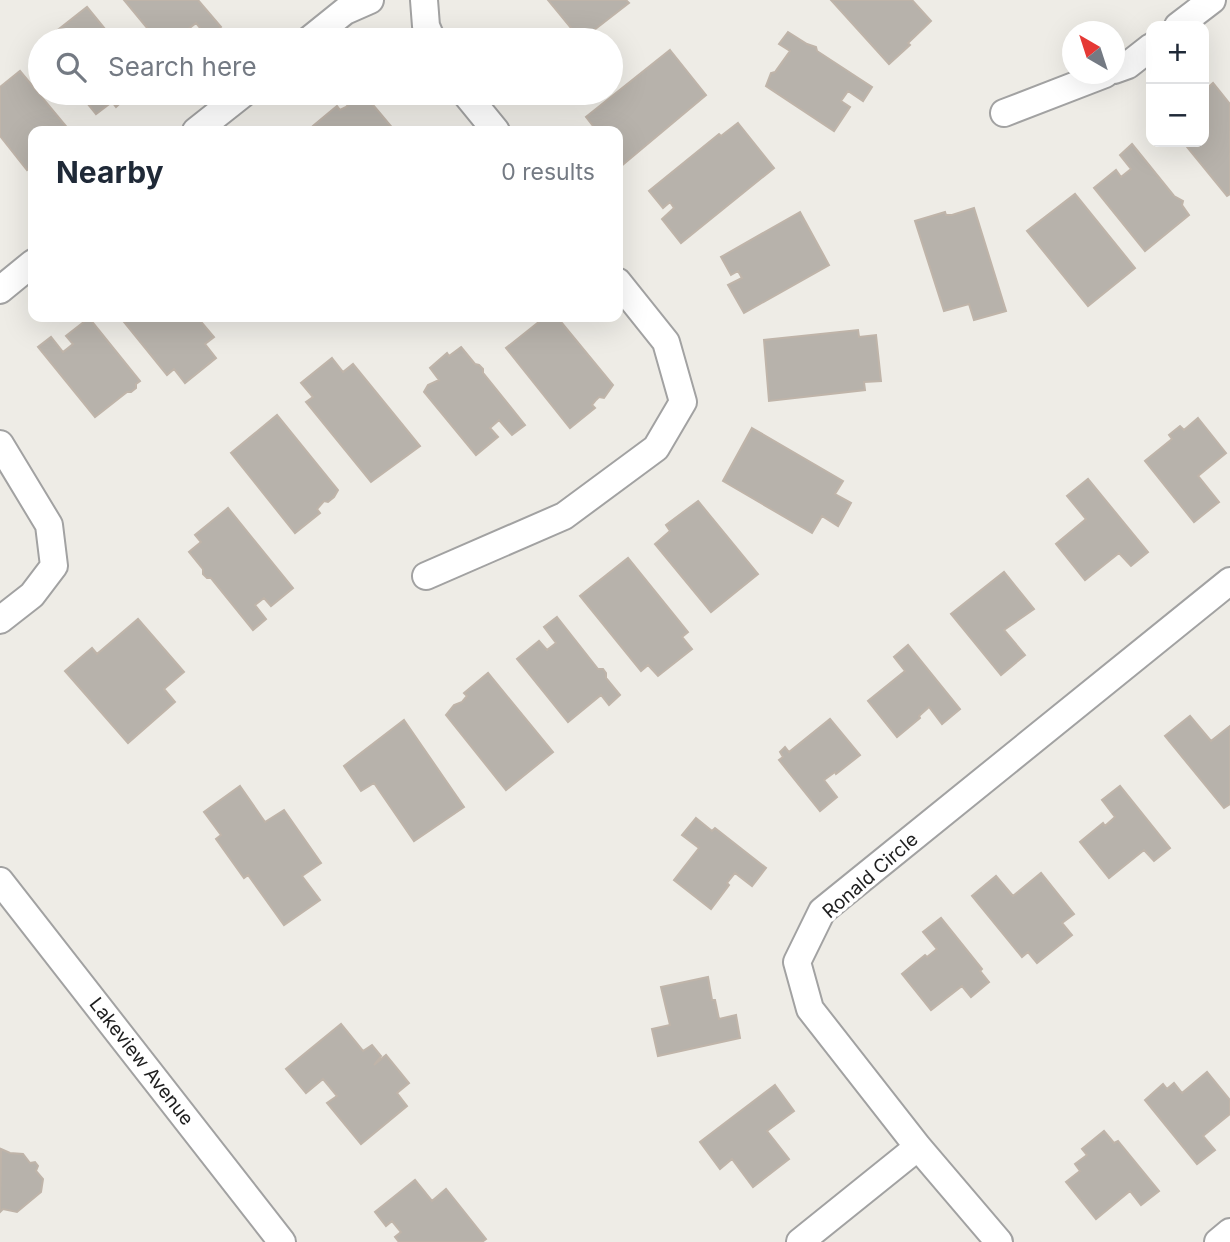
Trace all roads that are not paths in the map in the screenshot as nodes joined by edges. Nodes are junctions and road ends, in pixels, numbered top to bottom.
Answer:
1 (370, 0) edge
2 (424, 0) edge
3 (1212, 0) edge
4 (1185, 21) edge
5 (324, 28) edge
6 (427, 28) edge
7 (1146, 51) edge
8 (1125, 66) edge
9 (1079, 84) edge
10 (229, 105) edge
11 (475, 105) edge
12 (1004, 113) dead end
13 (203, 126) edge
14 (492, 126) edge
15 (28, 267) edge
16 (623, 288) edge
17 (0, 290) edge
18 (0, 444) edge
19 (426, 576) dead end
20 (1230, 581) edge
21 (0, 620) edge
22 (0, 881) edge
23 (919, 1147) junction
24 (1230, 1232) edge
25 (282, 1242) edge
26 (800, 1242) edge
27 (999, 1242) edge
28 (1218, 1242) edge

1 - 5 street
2 - 6 street
3 - 4 street
7 - 8 street
9 - 12 street
10 - 13 street
11 - 14 street
15 - 17 street
16 - 19 street
18 - 21 street
20 - 23 street, Ronald Circle
22 - 25 street, Lakeview Avenue
23 - 26 street
23 - 27 street, Ronald Circle
24 - 28 street

